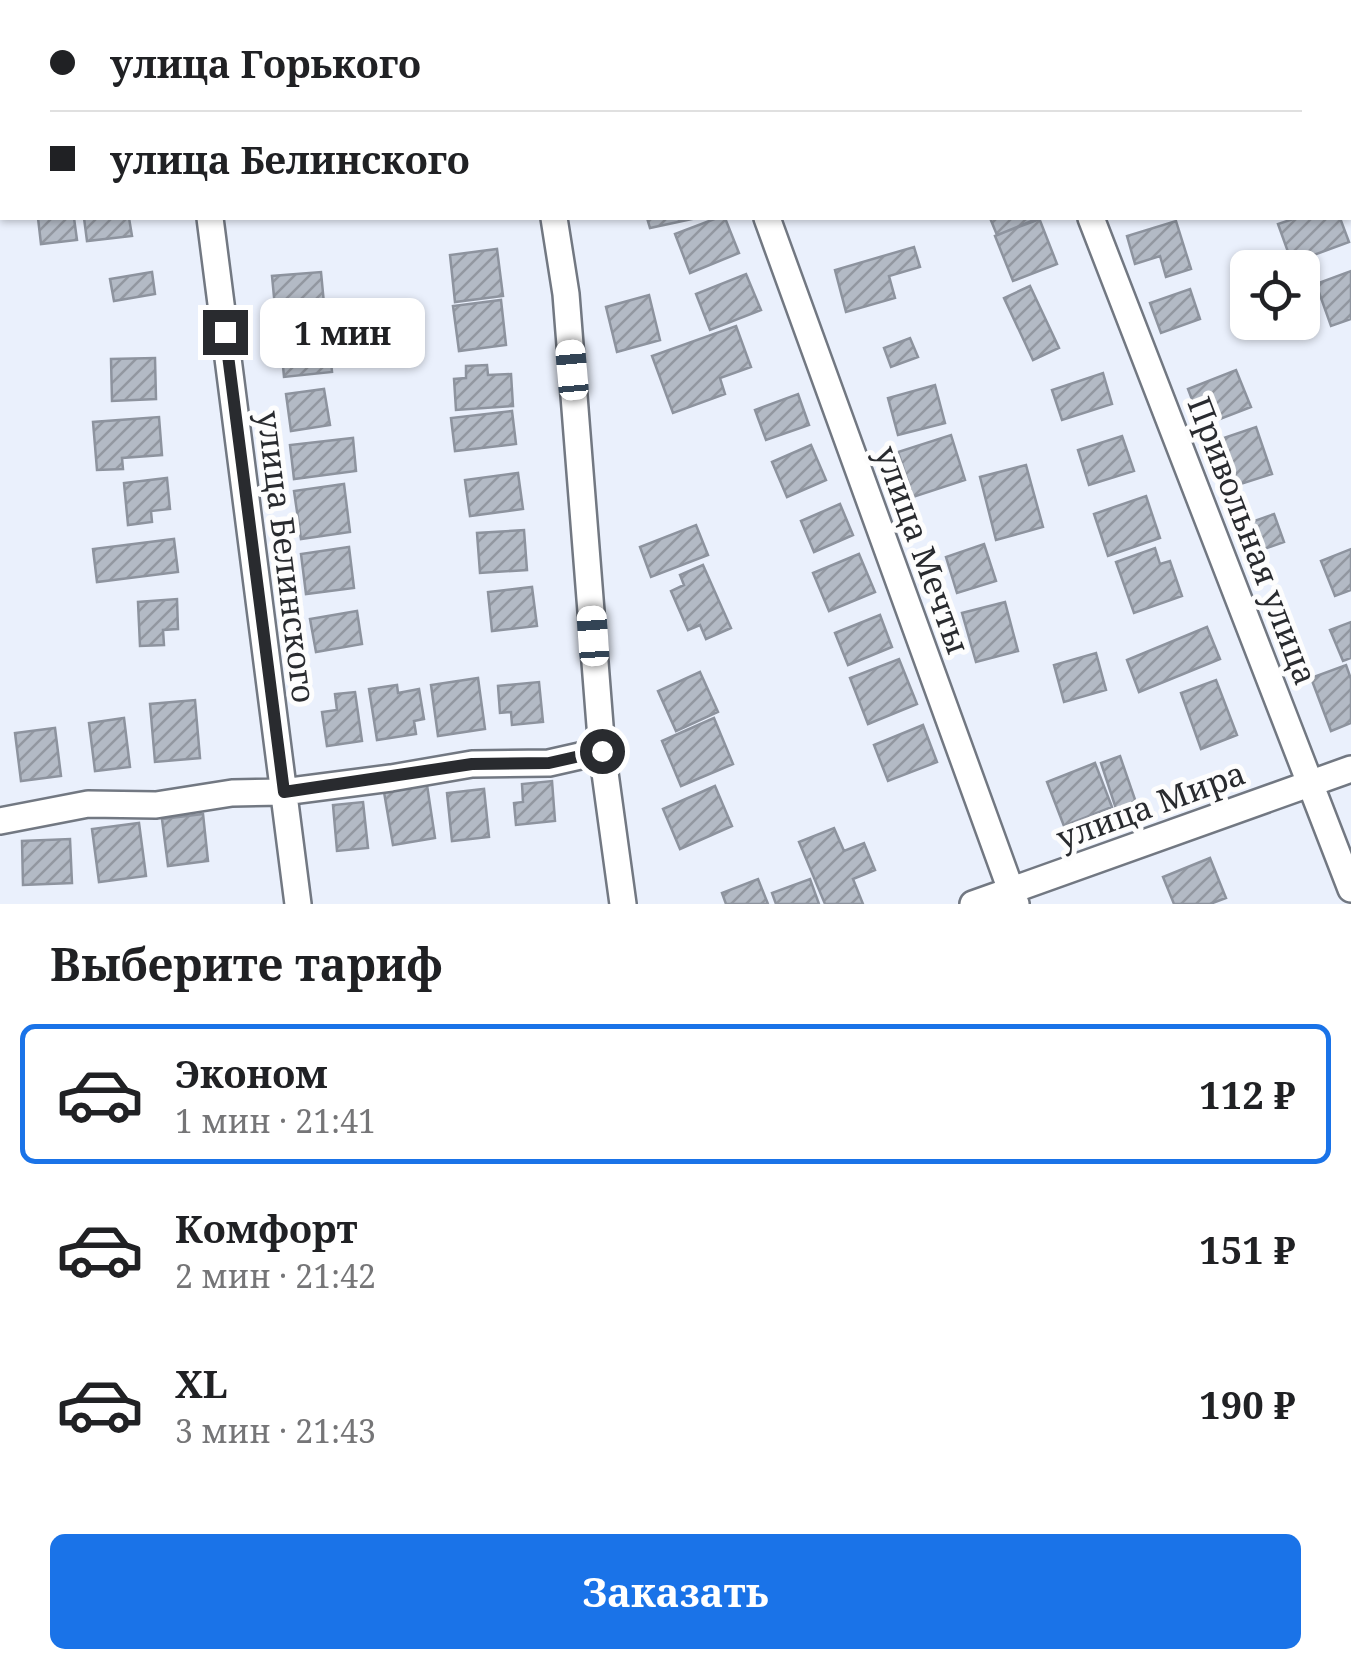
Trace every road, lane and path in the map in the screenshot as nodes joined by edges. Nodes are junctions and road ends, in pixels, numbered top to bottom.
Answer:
1 (210, 220) edge
2 (554, 220) edge
3 (768, 220) edge
4 (1092, 220) edge
5 (602, 751) junction
6 (1351, 768) edge
7 (1311, 784) junction
8 (284, 792) junction
9 (0, 821) edge
10 (1351, 888) edge
11 (1013, 897) edge
12 (298, 904) edge
13 (623, 904) edge
14 (972, 904) edge

1 - 8 street, улица Белинского
2 - 5 street
3 - 11 street, улица Мечты
4 - 7 street, Привольная улица
5 - 8 street
5 - 13 street
6 - 7 street, улица Мира
7 - 10 street, Привольная улица
7 - 11 street, улица Мира
8 - 9 street
8 - 12 street, улица Белинского
11 - 14 street, улица Мира

